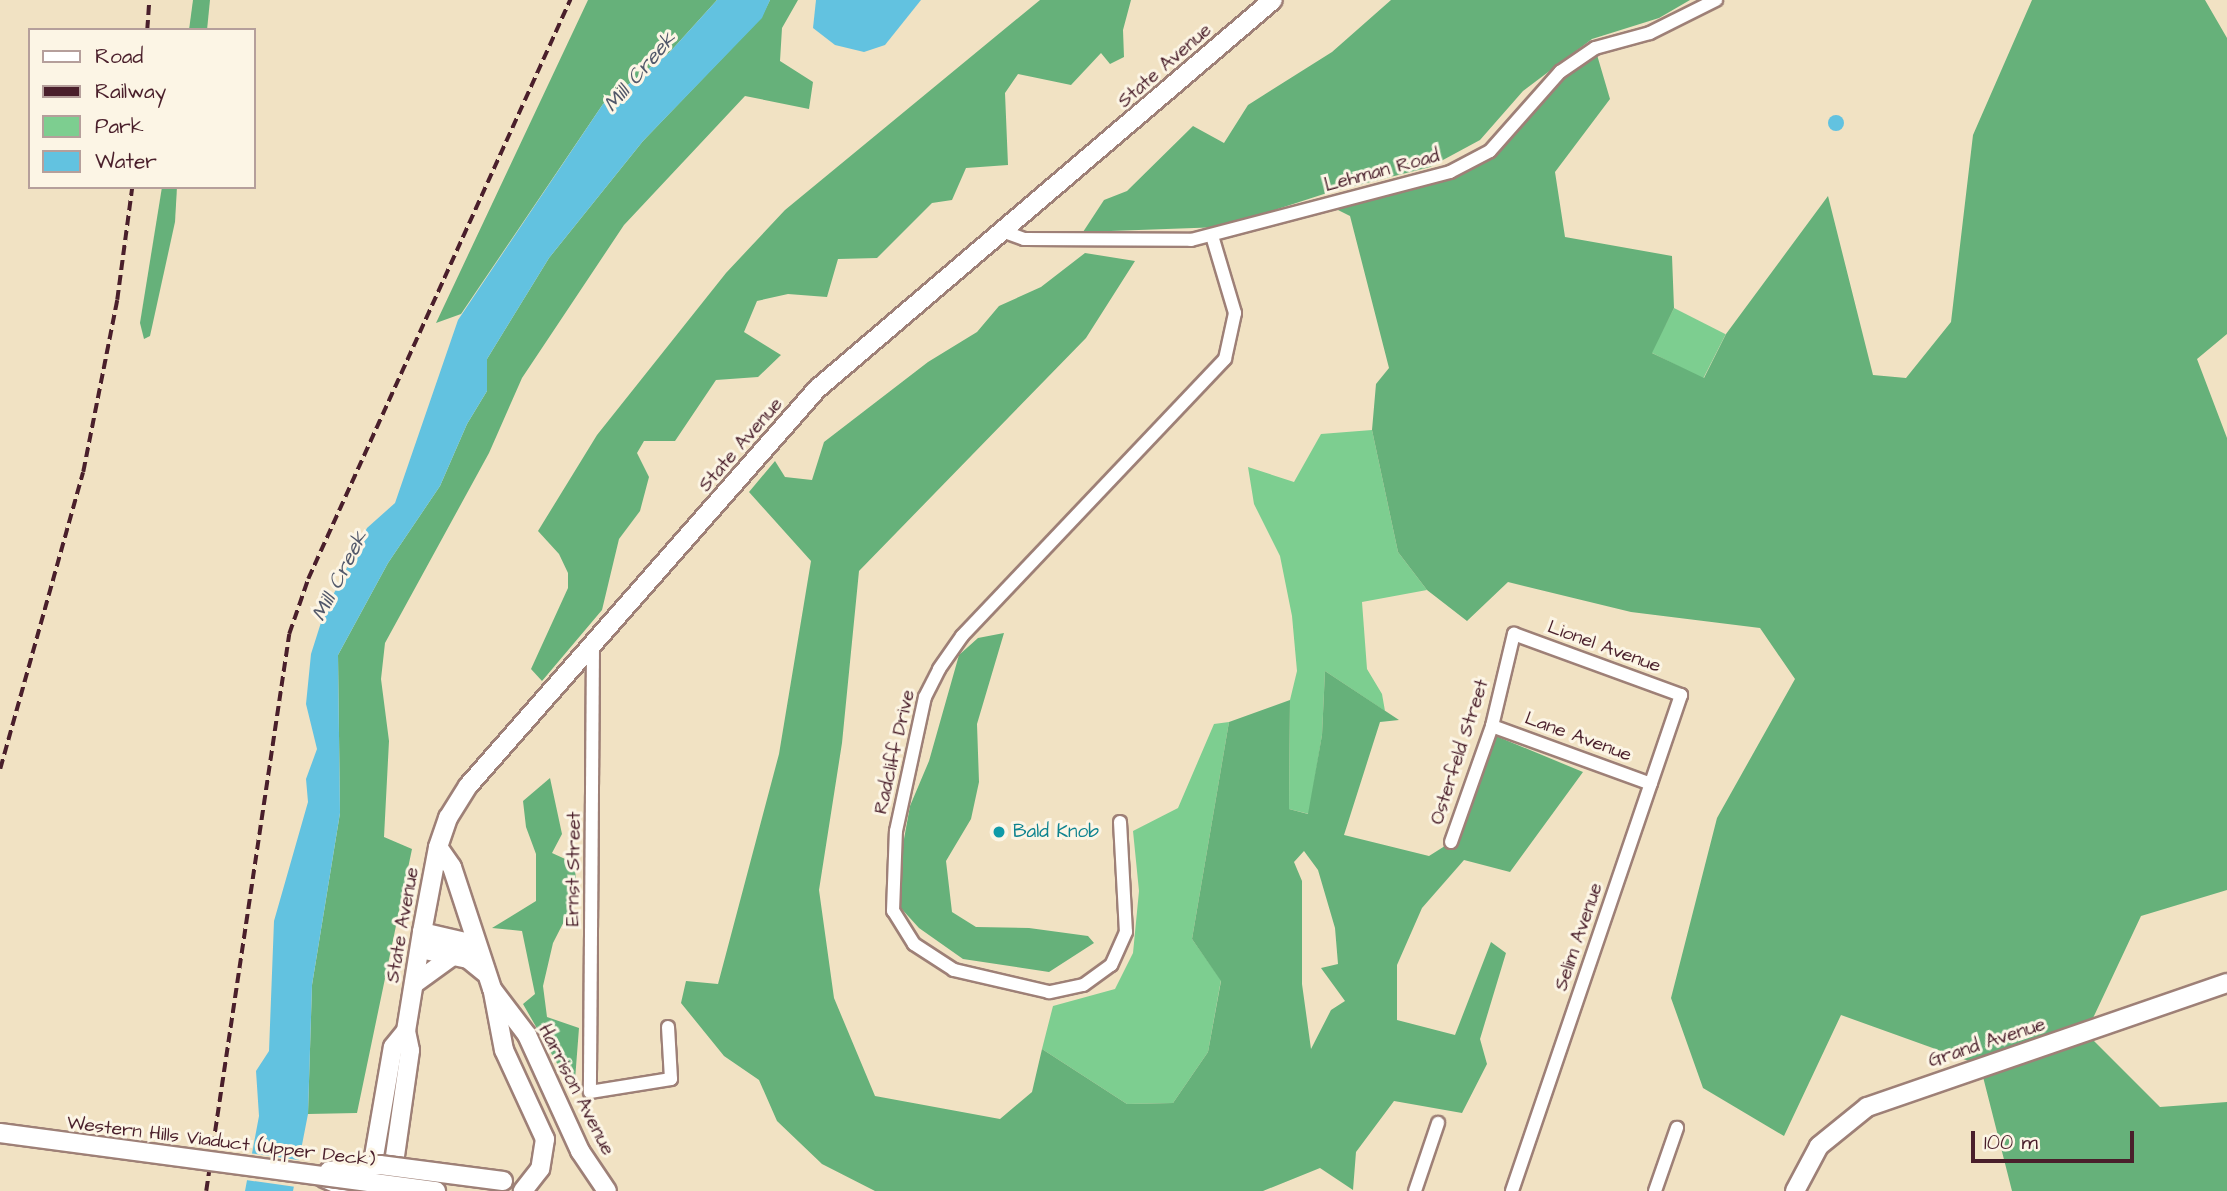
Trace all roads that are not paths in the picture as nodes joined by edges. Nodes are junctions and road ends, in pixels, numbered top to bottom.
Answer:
1 (1273, 0) edge
2 (1716, 0) edge
3 (1005, 232) junction
4 (1212, 236) junction
5 (1514, 634) joint
6 (593, 647) junction
7 (1681, 695) joint
8 (1492, 726) junction
9 (1651, 784) junction
10 (1119, 822) dead end
11 (1451, 842) dead end
12 (438, 847) junction
13 (421, 940) junction
14 (478, 952) junction
15 (454, 955) junction
16 (484, 972) junction
17 (2227, 983) edge
18 (414, 984) junction
19 (492, 989) junction
20 (668, 1027) dead end
21 (406, 1031) junction
22 (1438, 1123) dead end
23 (1677, 1128) dead end
24 (0, 1133) edge
25 (308, 1172) junction
26 (532, 1189) edge
27 (353, 1191) edge
28 (368, 1191) edge
29 (390, 1191) edge
30 (437, 1191) edge
31 (607, 1191) edge
32 (1415, 1191) edge
33 (1512, 1191) edge
34 (1655, 1191) edge
35 (1794, 1191) edge

1 - 3 main road, State Avenue
2 - 4 street, Lehman Road
3 - 4 street, Lehman Road
3 - 6 main road, State Avenue
4 - 10 street, Radcliff Drive
5 - 7 street, Lionel Avenue
5 - 8 street, Osterfeld Street
6 - 12 main road, State Avenue
6 - 20 street, Ernst Street
7 - 9 street, Selim Avenue
8 - 9 street, Lane Avenue
8 - 11 street, Osterfeld Street
9 - 33 street, Selim Avenue
12 - 13 main road, State Avenue
12 - 14 main road, Harrison Avenue
13 - 14 main road
13 - 15 main road
13 - 18 main road, State Avenue
14 - 16 main road, Harrison Avenue
15 - 16 main road
15 - 18 main road
16 - 19 main road, Harrison Avenue
17 - 35 main road, Grand Avenue
18 - 21 main road, State Avenue
19 - 26 main road
19 - 31 main road, Harrison Avenue
21 - 28 main road, State Avenue
21 - 29 main road, State Avenue
22 - 32 street
23 - 34 street
24 - 25 main road, bridge
24 - 30 main road, Western Hills Viaduct (Upper Deck), bridge
25 - 26 main road, bridge
25 - 27 main road, bridge
25 - 30 main road, bridge

